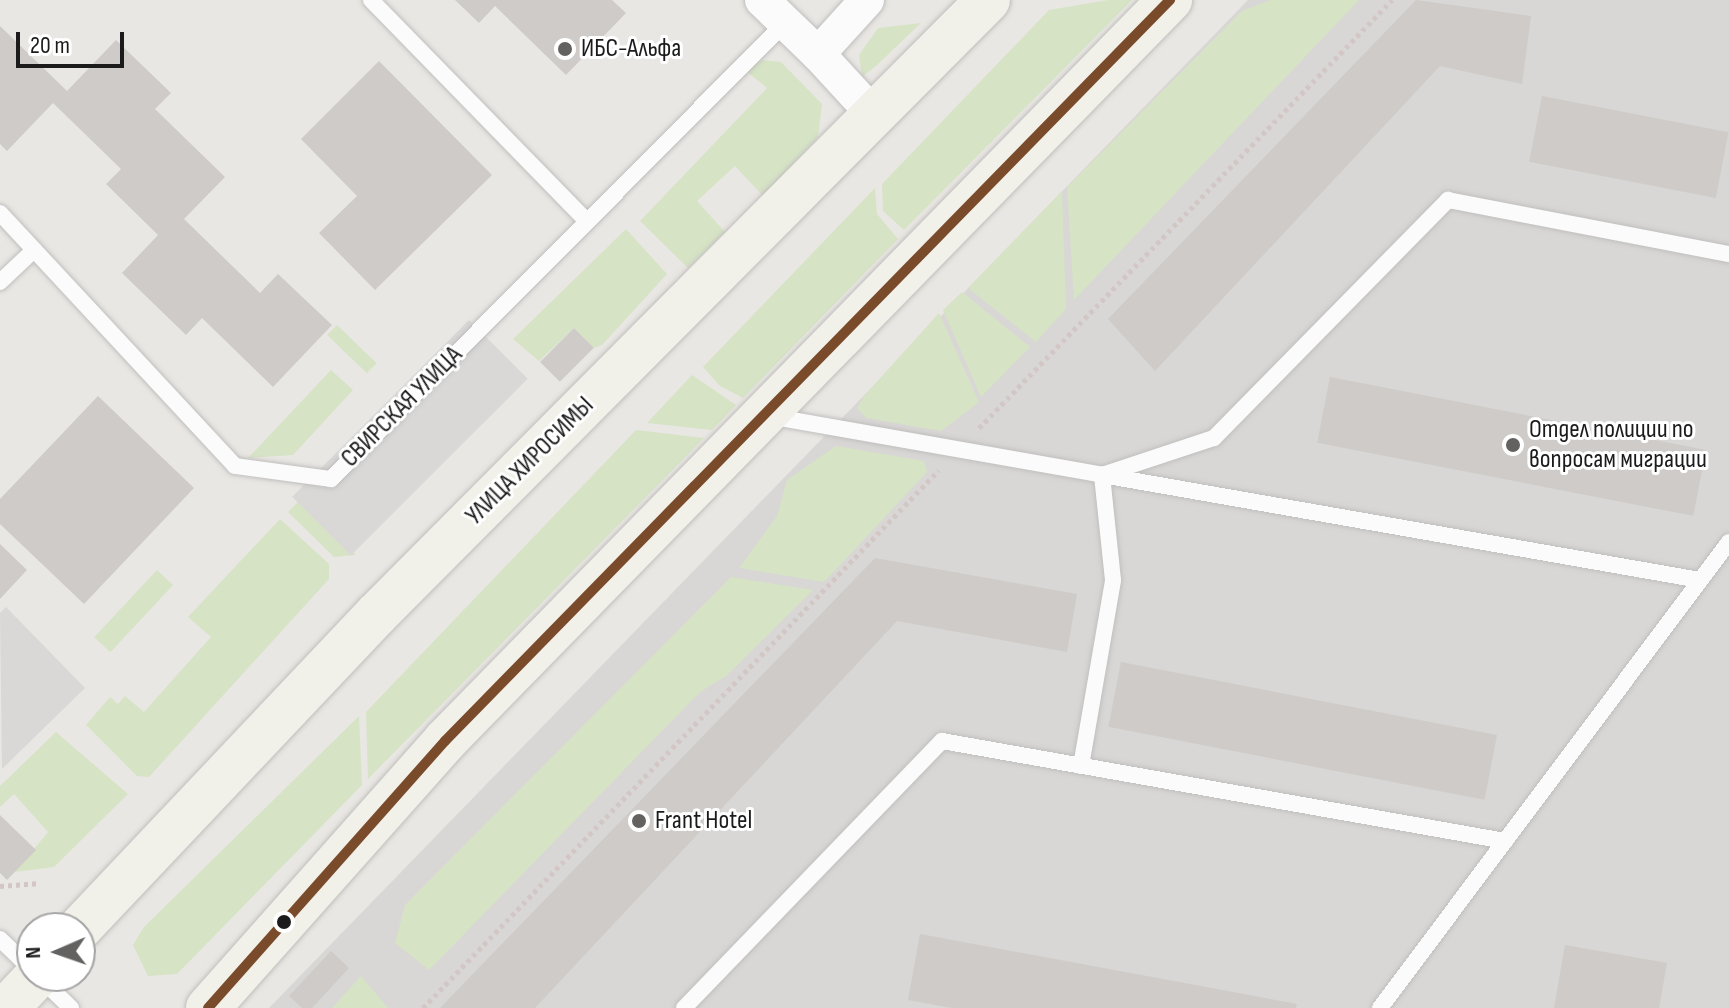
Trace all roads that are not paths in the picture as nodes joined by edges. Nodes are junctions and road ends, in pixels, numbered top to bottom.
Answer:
1 (371, 0) edge
2 (867, 0) edge
3 (988, 0) edge
4 (1170, 0) edge
5 (773, 11) edge
6 (818, 54) junction
7 (874, 115) junction
8 (0, 213) edge
9 (587, 221) junction
10 (34, 250) junction
11 (1729, 254) edge
12 (0, 282) edge
13 (764, 415) junction
14 (1102, 475) junction
15 (1729, 542) edge
16 (1700, 580) junction
17 (1081, 766) junction
18 (1505, 841) junction
19 (95, 912) edge
20 (0, 939) edge
21 (16, 954) edge
22 (22, 992) edge
23 (54, 992) edge
24 (7, 1008) edge
25 (71, 1008) edge
26 (208, 1008) edge
27 (684, 1008) edge
28 (1380, 1008) edge

1 - 9 lane
2 - 6 street
3 - 7 main road, УЛИЦА ХИРОСИМЫ
4 - 13 main road
5 - 6 street
5 - 9 lane, СВИРСКАЯ УЛИЦА
6 - 7 street
7 - 19 main road, УЛИЦА ХИРОСИМЫ
8 - 10 lane, СВИРСКАЯ УЛИЦА
9 - 10 lane, СВИРСКАЯ УЛИЦА
10 - 12 lane
11 - 14 lane
13 - 14 lane
13 - 26 main road
14 - 16 lane
14 - 17 lane
15 - 16 lane
16 - 18 lane
17 - 18 lane
17 - 27 lane
18 - 28 lane
20 - 21 lane
22 - 24 main road
23 - 25 lane

